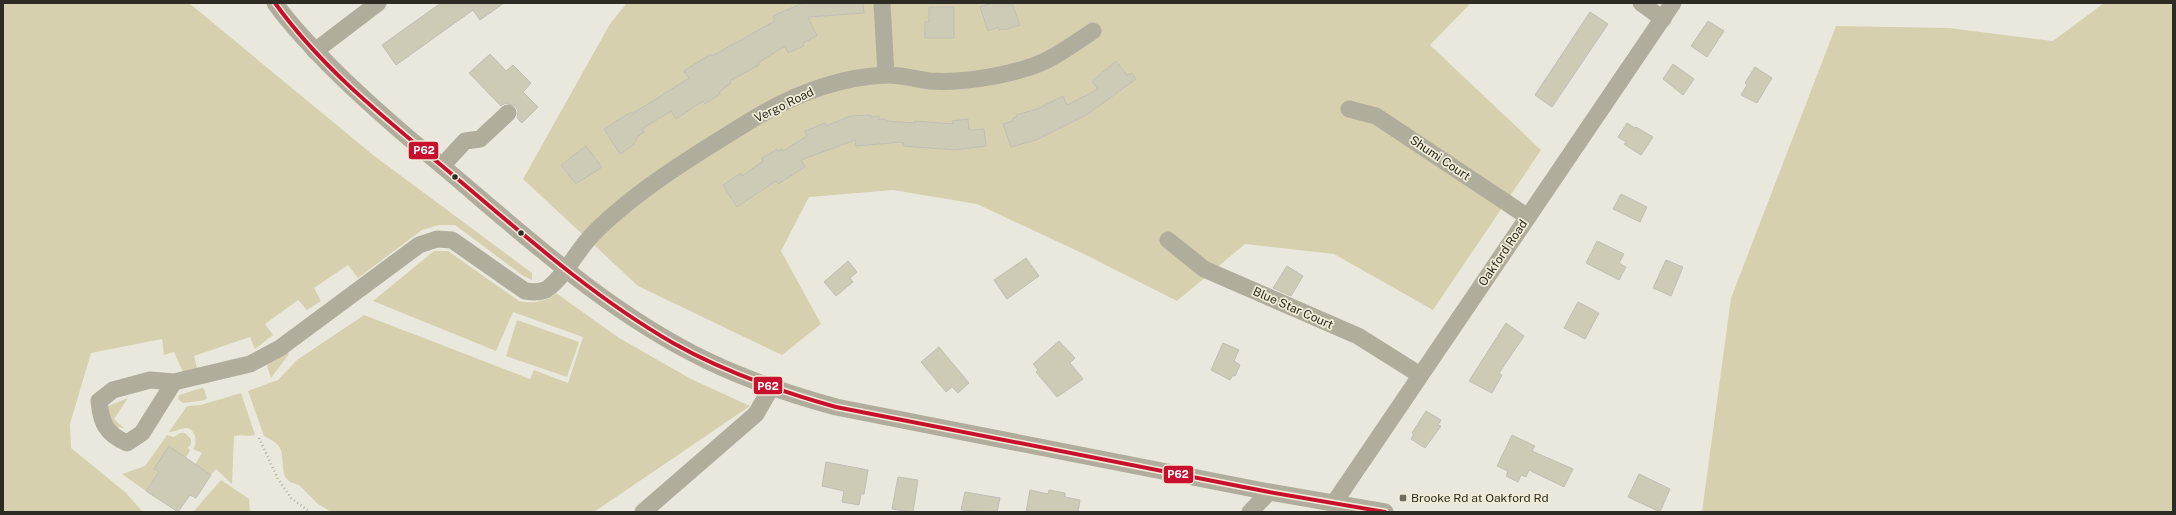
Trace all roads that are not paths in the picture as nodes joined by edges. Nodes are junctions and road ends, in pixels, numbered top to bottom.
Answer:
1 (275, 3) edge
2 (378, 3) edge
3 (882, 3) edge
4 (1673, 3) edge
5 (1654, 9) edge
6 (1093, 31) dead end
7 (315, 50) junction
8 (886, 75) junction
9 (1349, 108) dead end
10 (508, 113) dead end
11 (442, 166) junction
12 (1528, 217) junction
13 (1168, 240) dead end
14 (565, 269) junction
15 (1420, 375) junction
16 (174, 382) dead end
17 (771, 388) junction
18 (1269, 492) junction
19 (1334, 503) junction
20 (643, 512) edge
21 (1250, 512) edge
22 (1385, 512) edge

1 - 7 street
2 - 7 street
3 - 8 street
4 - 5 street, Oakford Road
5 - 12 street, Oakford Road
6 - 8 street, Vergo Road
7 - 11 street
8 - 14 street, Vergo Road
9 - 12 street, Shumi Court
10 - 11 street
11 - 14 street
12 - 15 street, Oakford Road
13 - 15 street, Blue Star Court
14 - 16 street, Vergo Road
14 - 17 street
15 - 19 street, Oakford Road
17 - 18 street
17 - 20 street
18 - 19 street
18 - 21 street
19 - 22 street

